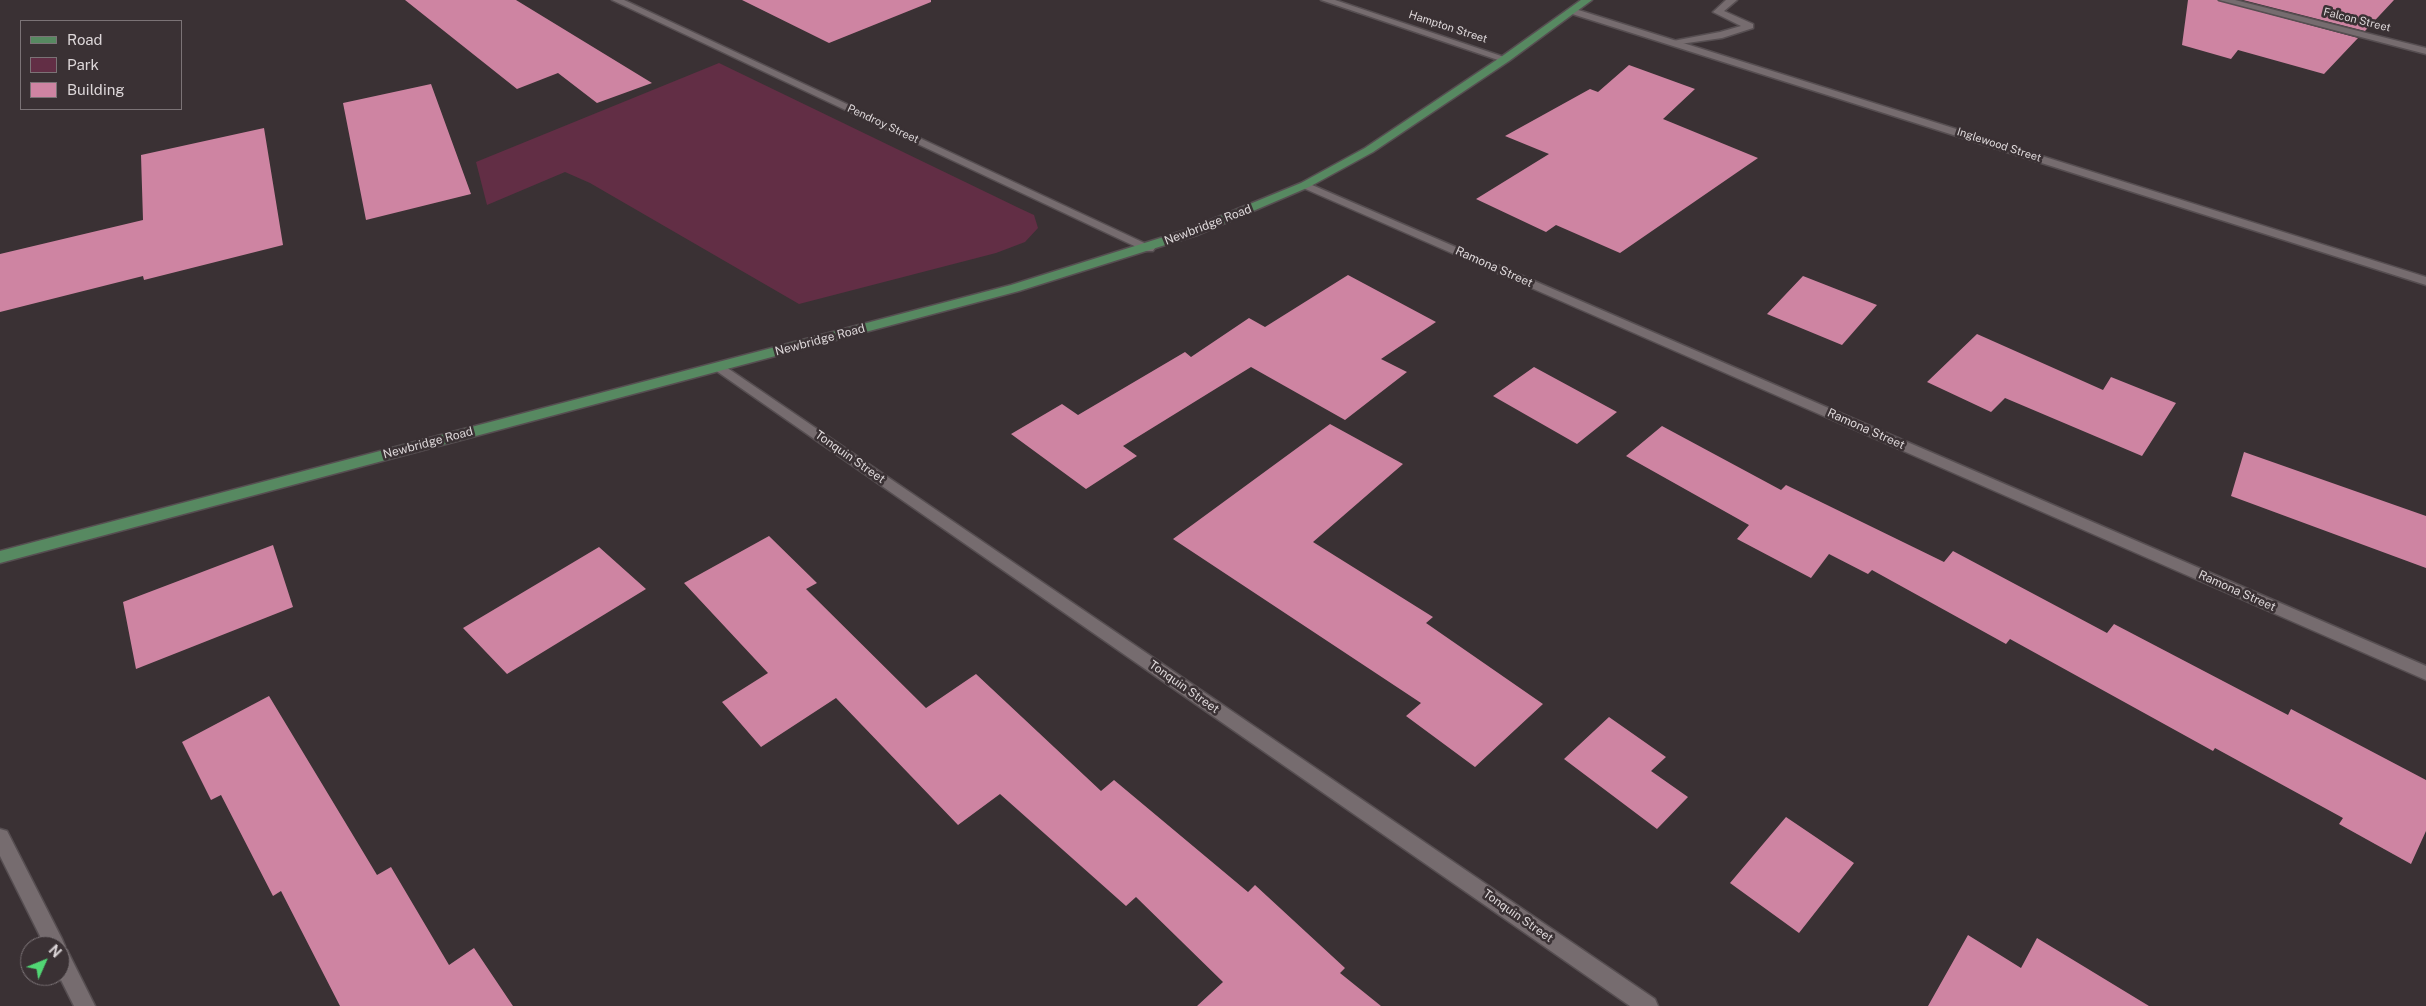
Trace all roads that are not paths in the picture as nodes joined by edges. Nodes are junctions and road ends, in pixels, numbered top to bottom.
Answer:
1 (617, 0) edge
2 (1326, 0) edge
3 (1588, 0) edge
4 (1732, 0) edge
5 (2224, 0) edge
6 (1572, 11) junction
7 (1676, 42) junction
8 (2426, 51) edge
9 (1506, 59) junction
10 (1305, 185) junction
11 (1149, 248) junction
12 (2426, 281) edge
13 (720, 367) junction
14 (0, 557) edge
15 (2426, 673) edge
16 (0, 837) edge
17 (50, 936) edge
18 (70, 977) edge
19 (85, 1006) edge
20 (1648, 1006) edge

1 - 11 street, Pendroy Street
2 - 9 street, Hampton Street
3 - 6 main road, Newbridge Road
4 - 7 street
5 - 8 street, Falcon Street
6 - 7 street, Inglewood Street
6 - 9 main road, Newbridge Road
7 - 12 street, Inglewood Street
9 - 10 main road, Newbridge Road
10 - 11 main road, Newbridge Road
10 - 15 street, Ramona Street
11 - 13 main road, Newbridge Road
13 - 14 main road, Newbridge Road
13 - 20 street, Tonquin Street
16 - 17 street
18 - 19 street

